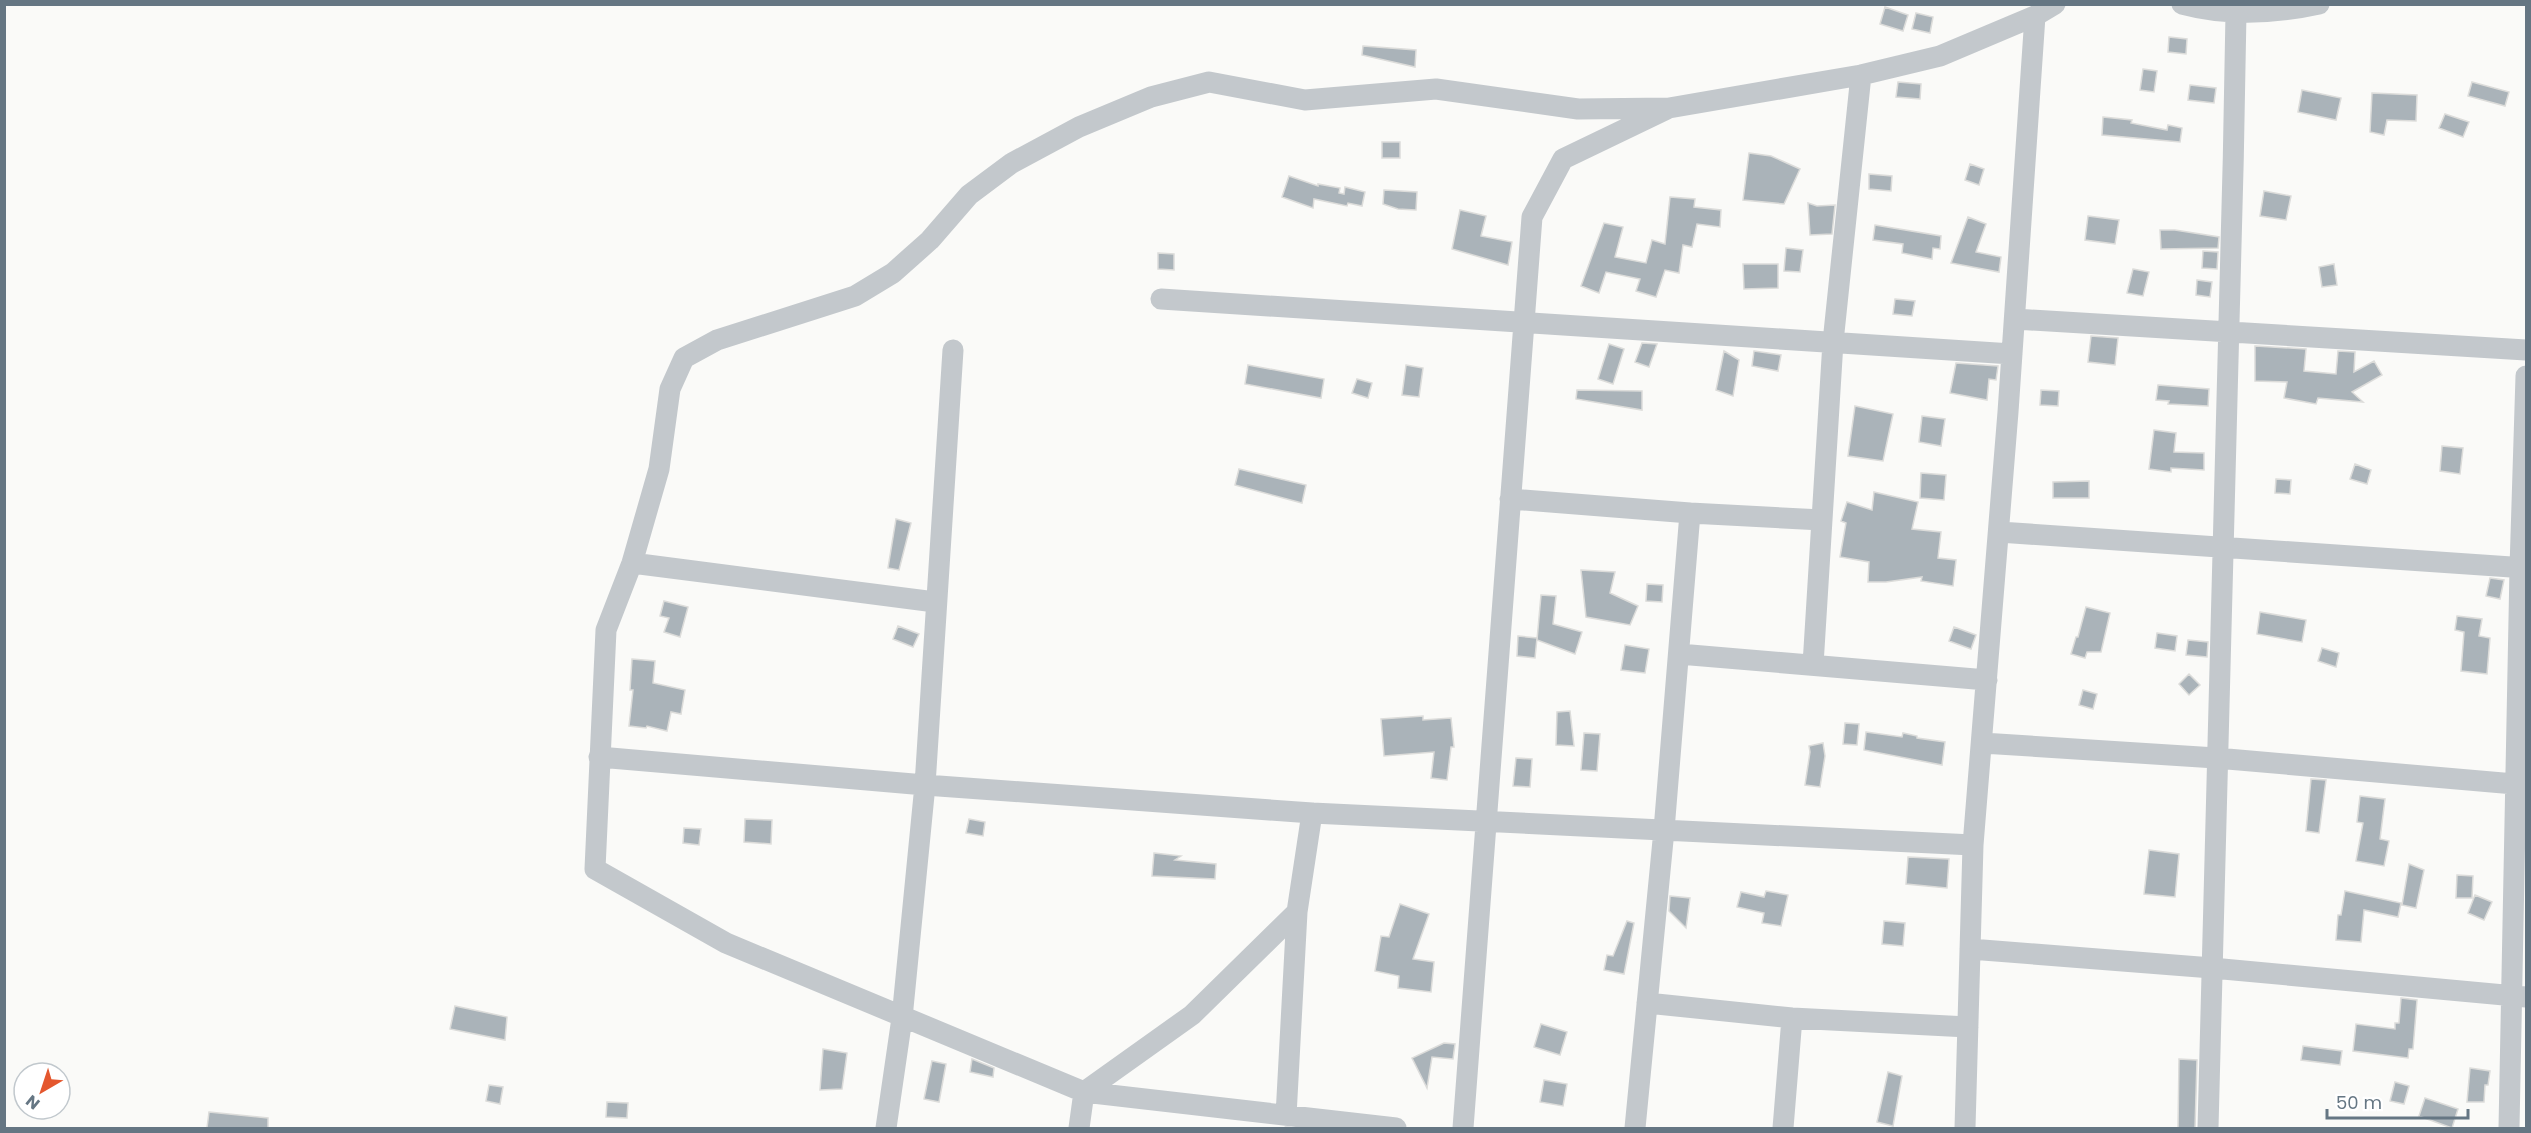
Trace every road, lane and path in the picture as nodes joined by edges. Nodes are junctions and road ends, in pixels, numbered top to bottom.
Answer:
1 (2055, 4) edge
2 (2182, 4) edge
3 (2319, 4) edge
4 (2236, 13) junction
5 (2035, 16) junction
6 (1861, 75) junction
7 (1669, 108) junction
8 (1161, 299) dead end
9 (2015, 319) junction
10 (1523, 323) junction
11 (2231, 332) junction
12 (1833, 342) junction
13 (953, 350) dead end
14 (2526, 350) edge
15 (2012, 354) junction
16 (2526, 376) edge
17 (1510, 499) junction
18 (1690, 513) junction
19 (1822, 520) junction
20 (1999, 532) junction
21 (2222, 547) junction
22 (632, 563) junction
23 (2523, 568) edge
24 (935, 602) junction
25 (1679, 654) junction
26 (1813, 665) junction
27 (1987, 680) junction
28 (1982, 743) junction
29 (599, 757) junction
30 (2216, 758) junction
31 (2521, 784) edge
32 (925, 785) junction
33 (1312, 813) junction
34 (1486, 822) junction
35 (1664, 830) junction
36 (1973, 845) junction
37 (1297, 912) junction
38 (1970, 949) junction
39 (2212, 968) junction
40 (2519, 996) edge
41 (1647, 1003) junction
42 (902, 1017) junction
43 (1792, 1018) junction
44 (1968, 1027) junction
45 (1084, 1092) junction
46 (1286, 1116) junction
47 (886, 1128) edge
48 (1079, 1128) edge
49 (1396, 1128) edge
50 (1462, 1128) edge
51 (1635, 1128) edge
52 (1783, 1128) edge
53 (1965, 1128) edge
54 (2208, 1128) edge
55 (2509, 1128) edge

1 - 5 street
2 - 4 street
3 - 4 street
4 - 11 street
5 - 6 street
5 - 9 street
6 - 7 street
6 - 12 street
7 - 10 street
7 - 22 street
8 - 10 street
9 - 11 street
9 - 15 street
10 - 12 street
10 - 17 street
11 - 14 street
11 - 21 street
12 - 15 street
12 - 19 street
13 - 24 street
15 - 20 street
16 - 23 street
17 - 18 street
17 - 34 street
18 - 19 street
18 - 25 street
19 - 26 street
20 - 21 street
20 - 27 street
21 - 23 street
21 - 30 street
22 - 24 street
22 - 29 street
23 - 31 street
24 - 32 street
25 - 26 street
25 - 35 street
26 - 27 street
27 - 28 street
28 - 30 street
28 - 36 street
29 - 32 street
29 - 42 street
30 - 31 street
30 - 39 street
31 - 40 street
32 - 33 street
32 - 42 street
33 - 34 street
33 - 37 street
34 - 35 street
34 - 50 street
35 - 36 street
35 - 41 street
36 - 38 street
37 - 45 street
37 - 46 street
38 - 39 street
38 - 44 street
39 - 40 street
39 - 54 street
40 - 55 street
41 - 43 street
41 - 51 street
42 - 45 street
42 - 47 street
43 - 44 street
43 - 52 street
44 - 53 street
45 - 46 street
45 - 48 street
46 - 49 street

